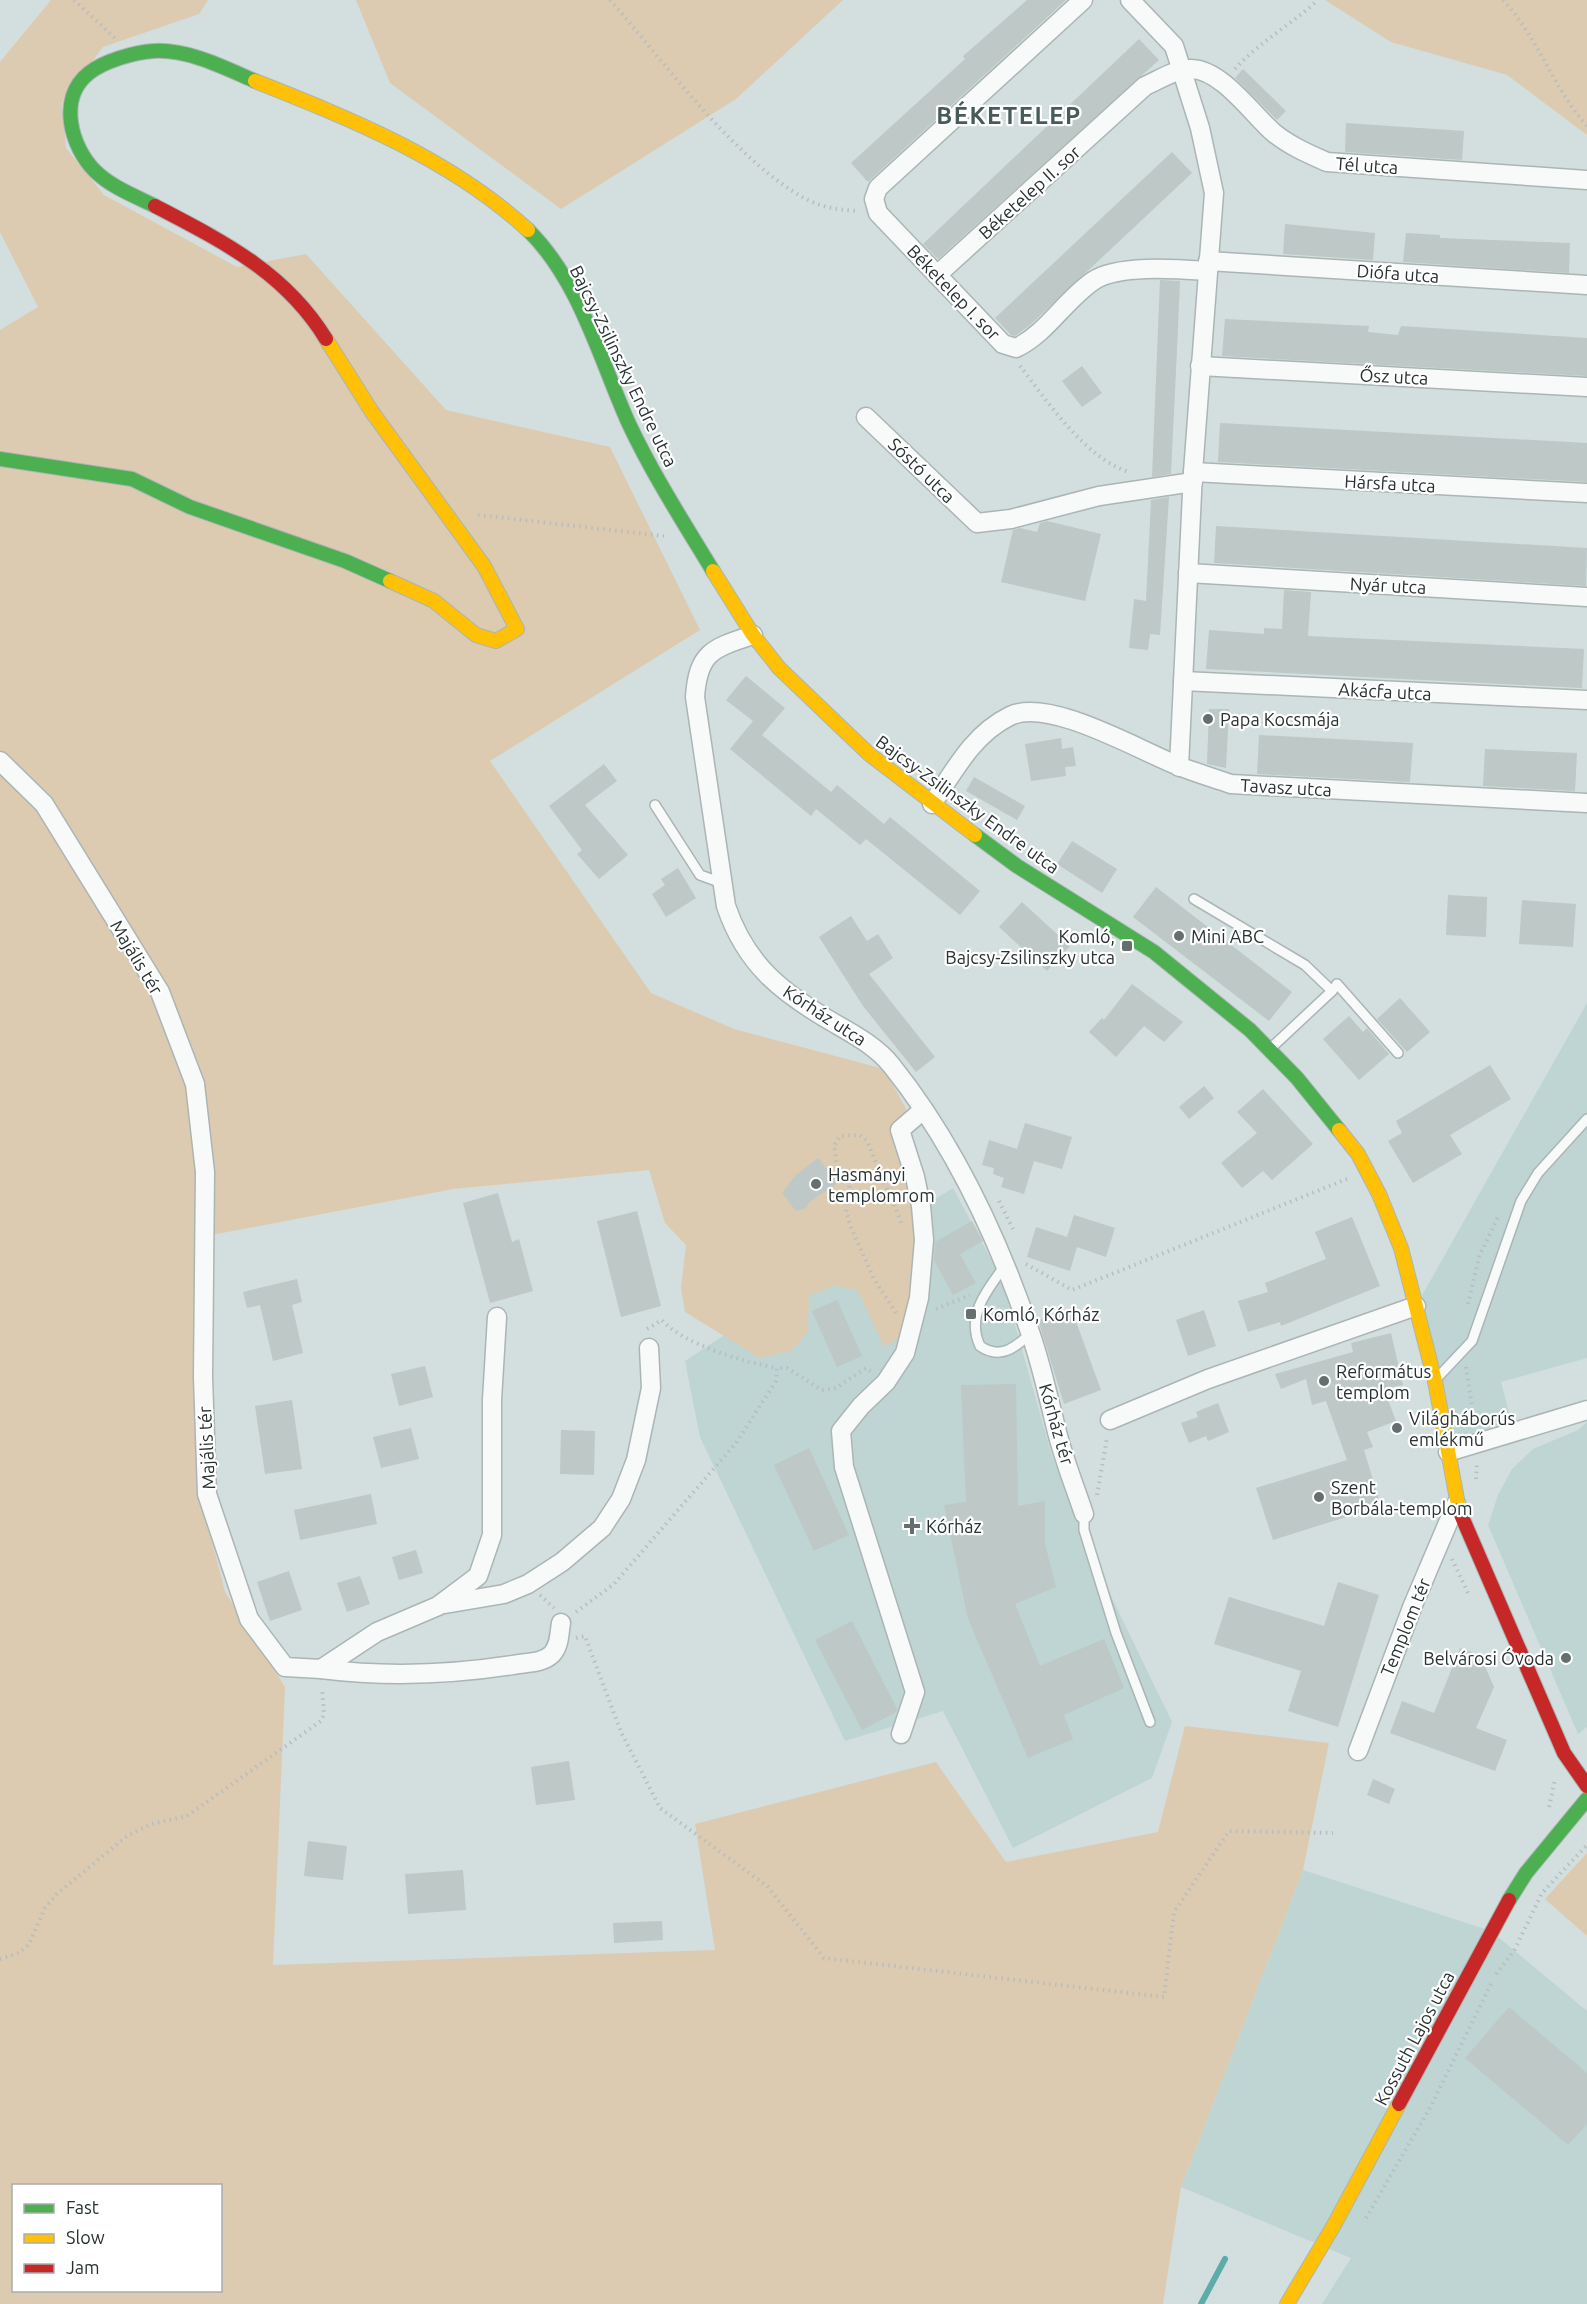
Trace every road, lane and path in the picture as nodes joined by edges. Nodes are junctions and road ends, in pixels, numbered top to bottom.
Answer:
1 (74, 0) edge
2 (610, 0) edge
3 (1083, 0) edge
4 (1130, 0) edge
5 (1318, 0) edge
6 (1503, 0) edge
7 (132, 54) junction
8 (1180, 71) junction
9 (1222, 83) junction
10 (1587, 126) edge
11 (1587, 180) edge
12 (876, 206) junction
13 (1208, 266) junction
14 (938, 275) junction
15 (1587, 285) edge
16 (1002, 343) junction
17 (1200, 366) junction
18 (1587, 387) edge
19 (866, 417) dead end
20 (0, 459) edge
21 (1193, 477) junction
22 (1155, 488) junction
23 (1587, 493) edge
24 (445, 512) junction
25 (977, 523) joint
26 (692, 538) junction
27 (1188, 573) junction
28 (1587, 597) edge
29 (753, 635) junction
30 (1183, 681) junction
31 (1587, 700) edge
32 (0, 761) edge
33 (1179, 766) junction
34 (1587, 803) edge
35 (932, 804) junction
36 (656, 805) dead end
37 (722, 883) junction
38 (1194, 899) dead end
39 (1332, 991) junction
40 (1270, 1049) junction
41 (1398, 1053) dead end
42 (923, 1110) junction
43 (1587, 1119) edge
44 (1327, 1189) dead end
45 (904, 1230) dead end
46 (1004, 1267) junction
47 (1050, 1280) dead end
48 (982, 1296) junction
49 (1416, 1306) junction
50 (497, 1317) dead end
51 (913, 1320) junction
52 (667, 1327) dead end
53 (1031, 1333) junction
54 (649, 1348) dead end
55 (1463, 1350) junction
56 (777, 1368) junction
57 (1435, 1381) junction
58 (886, 1382) junction
59 (1587, 1410) edge
60 (1110, 1419) joint
61 (1478, 1442) junction
62 (1448, 1452) junction
63 (1456, 1503) junction
64 (1084, 1514) junction
65 (1441, 1537) junction
66 (533, 1581) junction
67 (1471, 1601) dead end
68 (438, 1606) junction
69 (566, 1616) junction
70 (585, 1636) dead end
71 (321, 1669) junction
72 (1150, 1722) dead end
73 (901, 1734) dead end
74 (1358, 1751) dead end
75 (1551, 1771) dead end
76 (1587, 1786) edge
77 (1587, 1799) edge
78 (1546, 1814) dead end
79 (1333, 1833) dead end
80 (1587, 1845) edge
81 (0, 1959) edge
82 (1362, 2225) dead end
83 (1287, 2304) edge

1 - 7 path
2 - 12 path
3 - 12 street
4 - 8 street
5 - 9 path
6 - 10 path
7 - 24 street, Bajcsy-Zsilinszky Endre utca
7 - 26 street, Bajcsy-Zsilinszky Endre utca
8 - 9 street, Tél utca
8 - 13 street
8 - 14 street, Béketelep II. sor
9 - 11 street, Tél utca
12 - 14 street, Béketelep I. sor
13 - 15 street, Diófa utca
13 - 16 street, Béketelep I. sor
13 - 17 street
14 - 16 street, Béketelep I. sor
16 - 22 path
17 - 18 street, Ősz utca
17 - 21 street
19 - 25 street, Sóstó utca
20 - 24 street, Bajcsy-Zsilinszky Endre utca
21 - 22 street, Hársfa utca
21 - 23 street, Hársfa utca
21 - 27 street
22 - 25 street, Hársfa utca
24 - 26 path
26 - 29 street, Bajcsy-Zsilinszky Endre utca
27 - 28 street, Nyár utca
27 - 30 street
29 - 35 street, Bajcsy-Zsilinszky Endre utca
29 - 37 street, Kórház utca
30 - 31 street, Akácfa utca
30 - 33 street
32 - 71 street, Majális tér
33 - 34 street, Tavasz utca
33 - 35 street, Tavasz utca
35 - 40 street, Bajcsy-Zsilinszky Endre utca
36 - 37 lane
37 - 42 street, Kórház utca
38 - 39 lane
39 - 40 lane
39 - 41 lane
40 - 49 street, Bajcsy-Zsilinszky Endre utca
42 - 46 street, Kórház utca
42 - 51 street
43 - 55 lane
44 - 47 path
45 - 51 path
46 - 48 lane
46 - 53 street, Kórház utca
48 - 51 path
48 - 53 lane
49 - 57 street, Bajcsy-Zsilinszky Endre utca
49 - 60 street
50 - 68 street
51 - 58 street
52 - 56 path
53 - 64 street, Kórház tér
54 - 66 street
55 - 57 lane
55 - 61 path
56 - 58 path
56 - 69 path
57 - 62 street, Bajcsy-Zsilinszky Endre utca
58 - 73 street
59 - 61 street
60 - 64 path
61 - 62 street
62 - 63 street, Bajcsy-Zsilinszky Endre utca
63 - 65 street, Templom tér
63 - 76 street, Bajcsy-Zsilinszky Endre utca
64 - 72 lane
65 - 67 path
65 - 74 street, Templom tér
66 - 68 street
66 - 69 path
68 - 71 street
69 - 71 street, Majális tér
70 - 79 path
71 - 81 path
75 - 78 path
77 - 83 street, Kossuth Lajos utca
80 - 82 path

